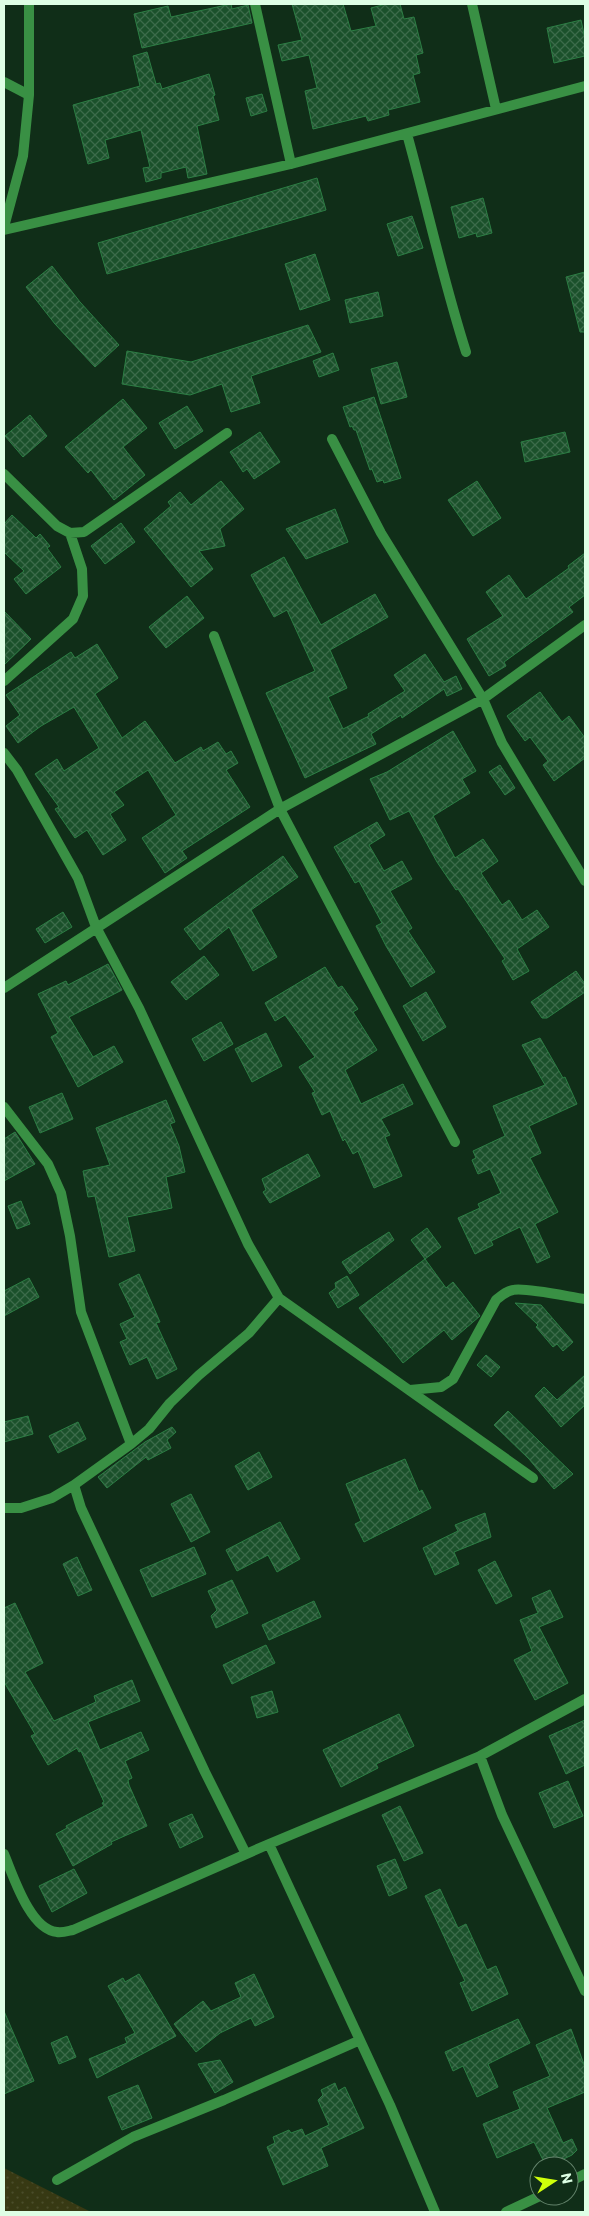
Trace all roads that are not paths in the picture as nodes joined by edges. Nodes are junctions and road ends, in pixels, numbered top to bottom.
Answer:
1 (29, 4) edge
2 (255, 4) edge
3 (472, 4) edge
4 (4, 82) edge
5 (585, 86) edge
6 (29, 95) junction
7 (496, 109) junction
8 (407, 134) junction
9 (291, 164) junction
10 (4, 229) edge
11 (466, 352) dead end
12 (227, 433) dead end
13 (332, 440) dead end
14 (4, 474) edge
15 (70, 533) junction
16 (585, 625) edge
17 (214, 636) dead end
18 (4, 681) edge
19 (483, 699) junction
20 (4, 753) edge
21 (280, 809) junction
22 (585, 881) edge
23 (96, 927) junction
24 (4, 988) edge
25 (4, 1107) edge
26 (455, 1142) dead end
27 (279, 1298) junction
28 (585, 1299) edge
29 (410, 1390) junction
30 (131, 1444) junction
31 (533, 1478) dead end
32 (74, 1485) junction
33 (4, 1508) edge
34 (585, 1700) edge
35 (480, 1756) junction
36 (269, 1844) junction
37 (4, 1854) edge
38 (246, 1854) junction
39 (585, 1991) edge
40 (358, 2041) junction
41 (57, 2180) dead end
42 (529, 2201) edge
43 (435, 2212) edge
44 (506, 2212) edge

1 - 6 street
2 - 9 street
3 - 7 street
4 - 6 street
5 - 7 street
6 - 10 street
7 - 8 street
8 - 9 street
8 - 11 street
9 - 10 street
12 - 15 street
13 - 19 street
14 - 15 street
15 - 18 street
16 - 19 street
17 - 21 street
19 - 21 street
19 - 22 street
20 - 23 street
21 - 23 street
21 - 26 street
23 - 24 street
23 - 27 street
25 - 30 street
27 - 29 street
27 - 30 street
28 - 29 street
29 - 31 street
30 - 32 street
32 - 33 street
32 - 38 street
34 - 35 street
35 - 36 street
35 - 39 street
36 - 38 street
36 - 40 street
37 - 38 street
40 - 41 street
40 - 43 street
42 - 44 street

